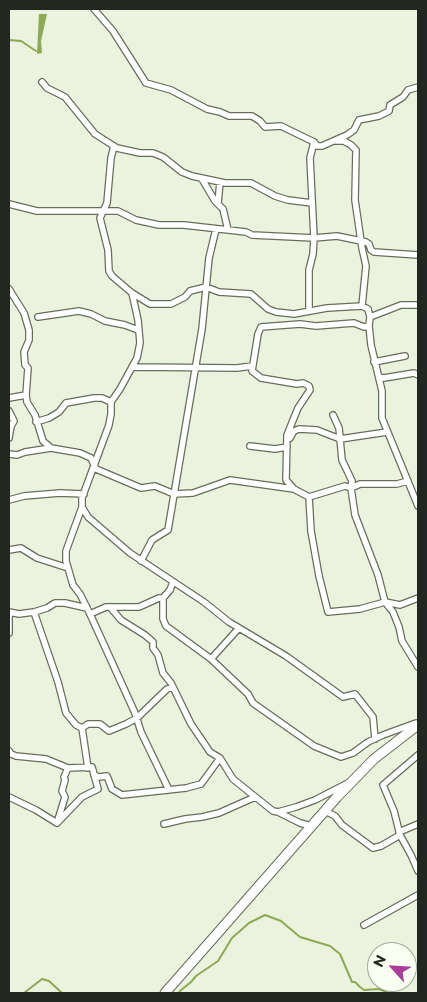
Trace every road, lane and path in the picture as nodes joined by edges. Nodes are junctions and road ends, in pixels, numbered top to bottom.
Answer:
1 (94, 9) edge
2 (42, 82) dead end
3 (418, 87) edge
4 (336, 140) junction
5 (314, 142) junction
6 (114, 146) junction
7 (202, 179) junction
8 (220, 182) junction
9 (218, 203) junction
10 (312, 203) junction
11 (9, 204) edge
12 (102, 211) junction
13 (216, 229) junction
14 (228, 230) junction
15 (314, 238) junction
16 (361, 241) junction
17 (418, 255) edge
18 (206, 287) junction
19 (9, 289) edge
20 (132, 293) junction
21 (418, 305) edge
22 (362, 306) junction
23 (309, 311) junction
24 (38, 317) dead end
25 (370, 317) junction
26 (369, 326) junction
27 (138, 330) junction
28 (405, 356) dead end
29 (374, 362) junction
30 (252, 366) junction
31 (132, 367) junction
32 (196, 367) junction
33 (418, 375) edge
34 (379, 377) junction
35 (26, 394) junction
36 (9, 398) edge
37 (111, 402) junction
38 (9, 411) edge
39 (333, 415) dead end
40 (36, 422) junction
41 (387, 432) junction
42 (9, 438) edge
43 (340, 439) junction
44 (250, 446) dead end
45 (51, 448) junction
46 (286, 448) junction
47 (9, 454) edge
48 (95, 465) junction
49 (408, 481) junction
50 (351, 488) junction
51 (294, 489) junction
52 (84, 494) junction
53 (174, 494) junction
54 (309, 497) junction
55 (9, 500) edge
56 (418, 506) edge
57 (82, 507) junction
58 (9, 550) edge
59 (141, 561) junction
60 (68, 568) junction
61 (173, 582) junction
62 (163, 598) junction
63 (418, 598) edge
64 (386, 602) junction
65 (110, 607) junction
66 (88, 611) junction
67 (9, 612) edge
68 (34, 612) junction
69 (239, 628) junction
70 (9, 632) edge
71 (211, 659) junction
72 (418, 667) edge
73 (173, 687) junction
74 (137, 718) junction
75 (418, 724) edge
76 (82, 728) junction
77 (375, 739) junction
78 (9, 751) edge
79 (418, 755) edge
80 (220, 758) junction
81 (68, 768) junction
82 (88, 768) junction
83 (94, 775) junction
84 (354, 779) junction
85 (169, 790) junction
86 (9, 797) edge
87 (256, 797) junction
88 (324, 811) junction
89 (278, 812) junction
90 (57, 823) junction
91 (164, 824) dead end
92 (300, 824) junction
93 (418, 824) edge
94 (312, 826) junction
95 (304, 834) junction
96 (400, 834) junction
97 (418, 868) edge
98 (418, 895) edge
99 (364, 926) dead end
100 (165, 993) edge

1 - 5 street
2 - 6 street
3 - 4 street
4 - 5 street
4 - 16 street
5 - 10 street
6 - 7 street
6 - 12 street
7 - 8 street
7 - 9 street
8 - 9 street
8 - 10 street
9 - 14 street
10 - 15 street
11 - 12 street
12 - 13 street
12 - 20 street
13 - 14 street
13 - 18 street
14 - 15 street
15 - 16 street
15 - 23 street
16 - 17 street
16 - 22 street
18 - 20 street
18 - 23 street
18 - 32 street
19 - 35 street
20 - 27 street
21 - 25 street
22 - 23 street
22 - 25 street
24 - 27 street
25 - 26 street
26 - 29 street
26 - 30 street
27 - 31 street
28 - 29 street
29 - 34 street
30 - 32 street
30 - 46 street
31 - 32 street
31 - 37 street
32 - 53 street
33 - 34 street
34 - 41 street
35 - 36 street
35 - 40 street
37 - 40 street
37 - 48 street
38 - 42 street
39 - 43 street
40 - 45 street
41 - 43 street
41 - 49 street
43 - 46 street
43 - 50 street
44 - 46 street
45 - 47 street
45 - 48 street
46 - 51 street
48 - 52 street
48 - 53 street
49 - 50 street
49 - 56 street
50 - 54 street
50 - 64 street
51 - 53 street
51 - 54 street
52 - 55 street
52 - 57 street
53 - 59 street
54 - 64 street
57 - 59 street
57 - 60 street
58 - 60 street
59 - 61 street
60 - 66 street
61 - 62 street
61 - 69 street
62 - 65 street
62 - 71 street
63 - 64 street
64 - 72 street
65 - 66 street
65 - 73 street
66 - 68 street
66 - 74 street
67 - 68 street
67 - 70 street
68 - 76 street
69 - 71 street
69 - 77 street
71 - 77 street
73 - 74 street
73 - 80 street
74 - 76 street
74 - 85 street
75 - 77 street
75 - 84 main road
76 - 82 street
78 - 81 street
79 - 96 street
80 - 85 street
80 - 87 street
81 - 82 street
81 - 90 street
82 - 83 street
83 - 85 street
83 - 90 street
84 - 88 main road
84 - 89 street
86 - 90 street
87 - 89 street
87 - 91 street
88 - 94 main road
88 - 96 street
89 - 92 street
92 - 94 street
92 - 95 street
93 - 96 street
94 - 95 main road
95 - 100 main road
96 - 97 street
98 - 99 street

